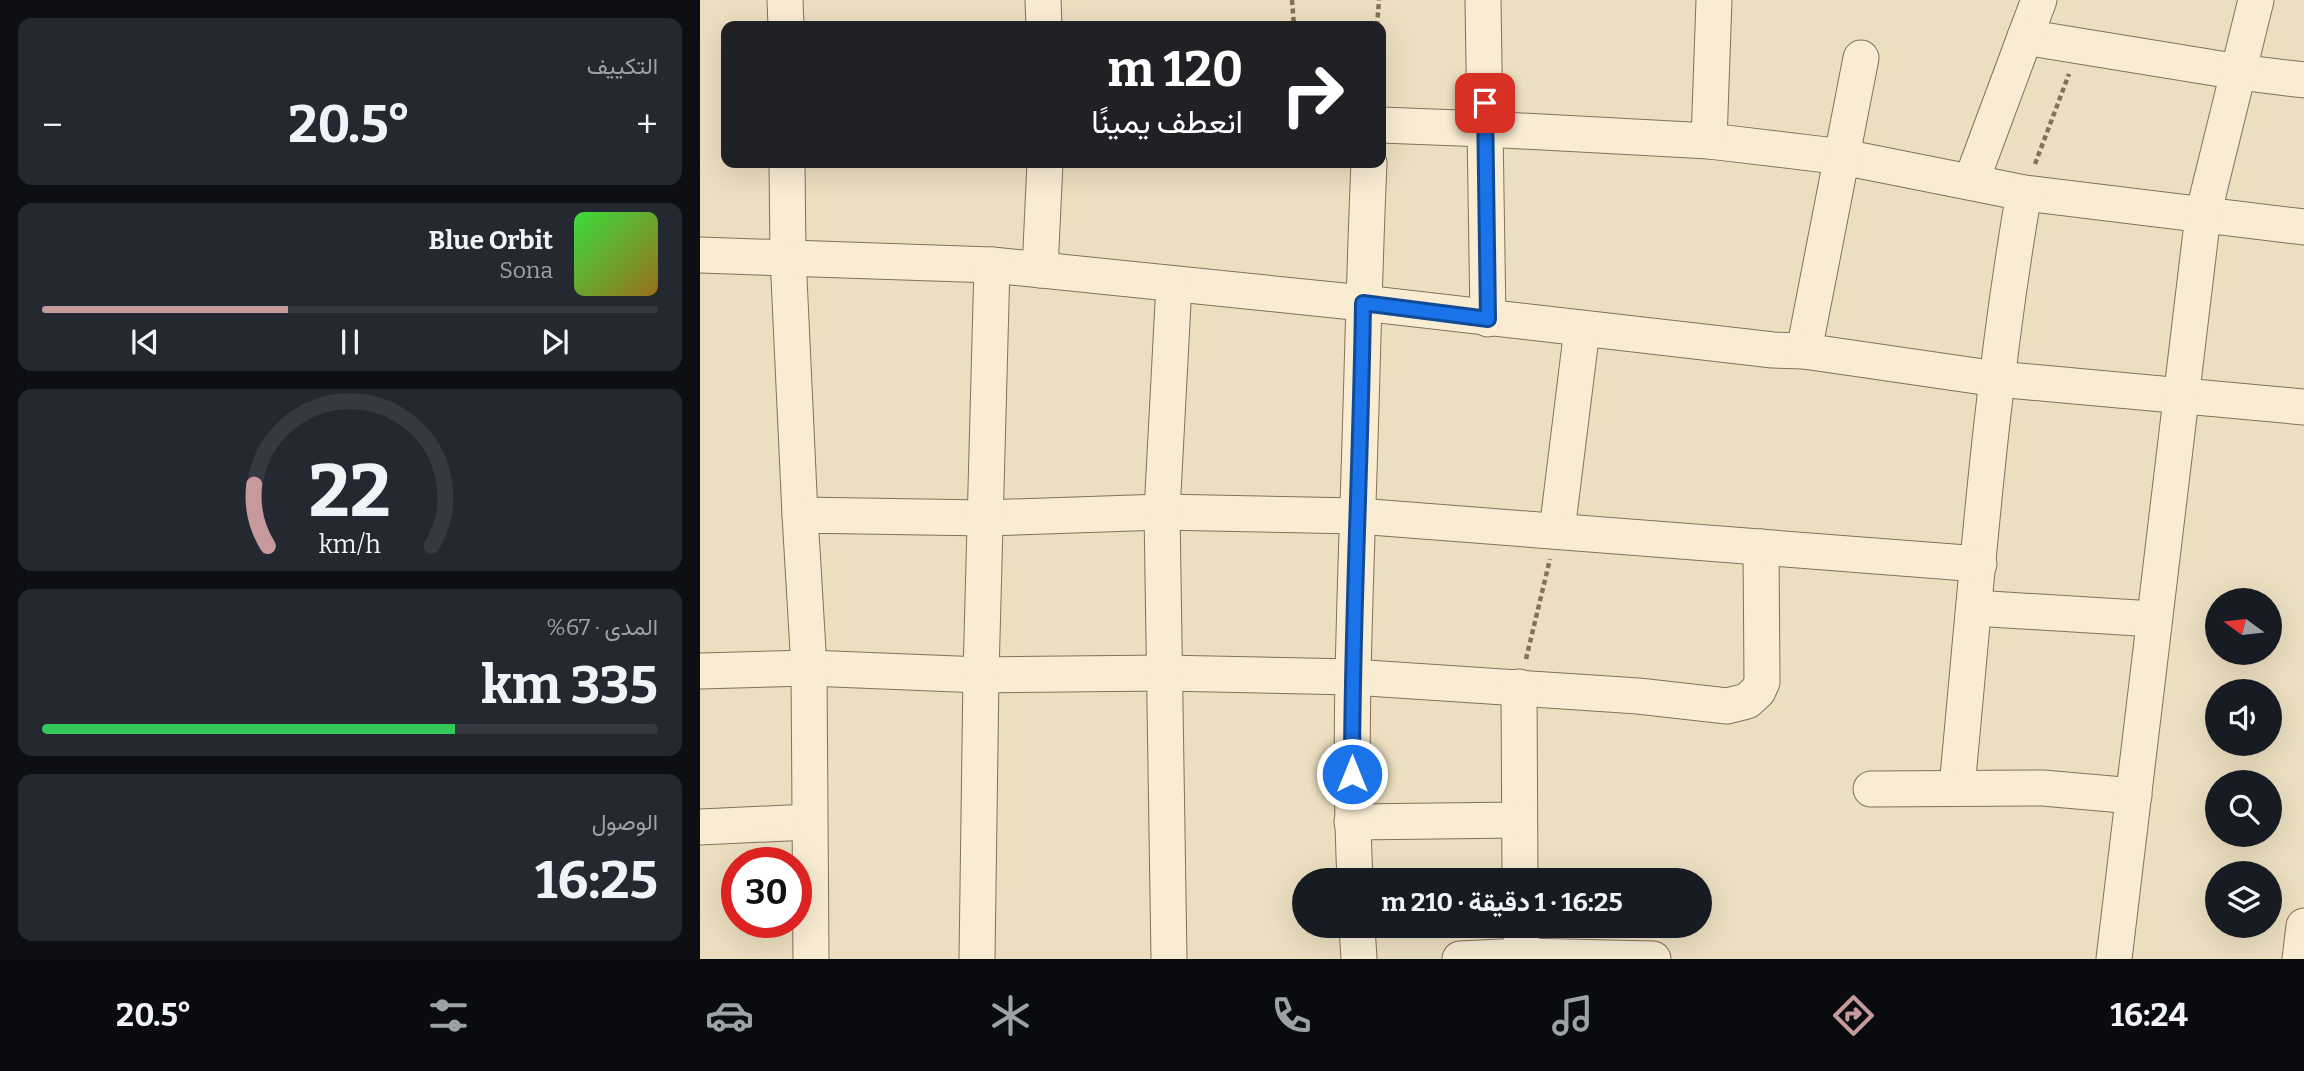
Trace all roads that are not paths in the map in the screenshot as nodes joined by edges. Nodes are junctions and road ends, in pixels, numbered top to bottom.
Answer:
1 (785, 0) edge
2 (1043, 0) edge
3 (1483, 0) edge
4 (1714, 0) edge
5 (2039, 0) edge
6 (2256, 0) edge
7 (786, 21) edge
8 (1044, 21) edge
9 (2025, 37) junction
10 (1861, 58) dead end
11 (2239, 72) junction
12 (2304, 80) edge
13 (1386, 125) edge
14 (1485, 129) junction
15 (1709, 141) junction
16 (1843, 157) junction
17 (787, 168) edge
18 (1045, 168) edge
19 (1369, 168) edge
20 (1971, 182) junction
21 (2024, 193) junction
22 (2203, 215) junction
23 (2304, 227) edge
24 (700, 255) edge
25 (788, 256) junction
26 (992, 265) junction
27 (1040, 270) junction
28 (1174, 284) junction
29 (1363, 303) junction
30 (1488, 319) junction
31 (1582, 329) junction
32 (1804, 351) junction
33 (1997, 379) junction
34 (2180, 394) junction
35 (2304, 407) edge
36 (1162, 512) junction
37 (800, 515) junction
38 (1358, 516) junction
39 (985, 518) junction
40 (1557, 531) junction
41 (1761, 547) junction
42 (1979, 564) junction
43 (1974, 608) junction
44 (2154, 619) junction
45 (809, 668) junction
46 (700, 671) edge
47 (1164, 673) junction
48 (981, 675) junction
49 (1353, 677) junction
50 (1519, 687) junction
51 (1956, 787) junction
52 (1871, 789) dead end
53 (2134, 796) junction
54 (1520, 820) junction
55 (809, 822) junction
56 (1352, 822) junction
57 (700, 827) edge
58 (1354, 868) edge
59 (1520, 868) edge
60 (2304, 926) edge
61 (1358, 938) edge
62 (1521, 941) edge
63 (811, 959) edge
64 (977, 959) edge
65 (1169, 959) edge
66 (1359, 959) edge
67 (1460, 959) edge
68 (1653, 959) edge
69 (2114, 959) edge
70 (2300, 959) edge

1 - 7 street
2 - 8 street
3 - 14 street
4 - 15 street
5 - 9 street
6 - 11 street
9 - 11 street
9 - 20 street
10 - 16 street
11 - 12 street
11 - 22 street
13 - 14 street
14 - 15 street
14 - 30 street
15 - 16 street
16 - 20 street
16 - 32 street
17 - 25 street
18 - 27 street
19 - 29 street
20 - 21 street
21 - 22 street
21 - 33 street
22 - 23 street
22 - 34 street
24 - 25 street
25 - 26 street
25 - 37 street
26 - 27 street
26 - 39 street
27 - 28 street
28 - 29 street
28 - 36 street
29 - 30 street
29 - 38 street
30 - 31 street
31 - 32 street
31 - 40 street
32 - 33 street
33 - 34 street
33 - 42 street
34 - 35 street
34 - 44 street
36 - 38 street
36 - 39 street
36 - 47 street
37 - 39 street
37 - 45 street
38 - 40 street
38 - 49 street
39 - 48 street
40 - 41 street
41 - 42 street
41 - 50 street
42 - 43 street
43 - 44 street
43 - 51 street
44 - 53 street
45 - 46 street
45 - 48 street
45 - 55 street
47 - 48 street
47 - 49 street
47 - 65 street
48 - 64 street
49 - 50 street
49 - 56 street
50 - 54 street
51 - 52 street
51 - 53 street
53 - 69 street
54 - 56 street
54 - 59 street
55 - 57 street
55 - 63 street
56 - 58 street
60 - 70 street
61 - 66 street
62 - 67 street
62 - 68 street

